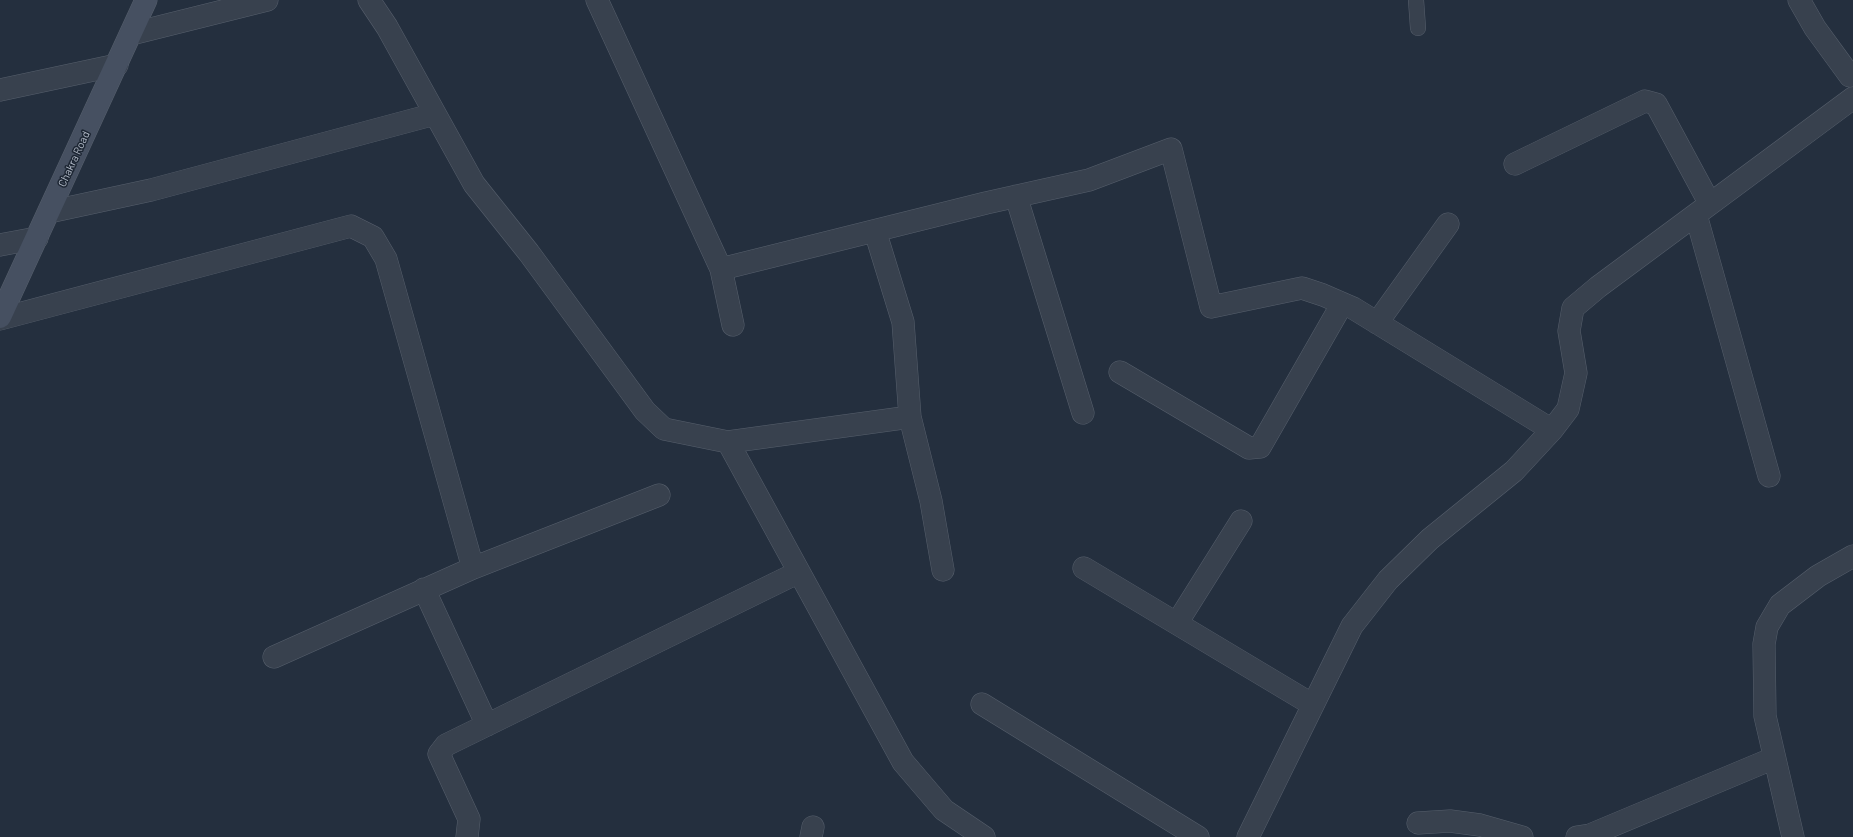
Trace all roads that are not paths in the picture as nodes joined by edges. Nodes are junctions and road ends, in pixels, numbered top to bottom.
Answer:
1 (146, 0) edge
2 (267, 0) edge
3 (369, 0) edge
4 (598, 0) edge
5 (1416, 0) edge
6 (1799, 0) edge
7 (1418, 28) dead end
8 (131, 34) junction
9 (117, 65) junction
10 (1850, 76) dead end
11 (0, 90) edge
12 (1852, 103) edge
13 (435, 114) junction
14 (1515, 164) dead end
15 (1016, 196) junction
16 (1703, 210) junction
17 (49, 212) junction
18 (1448, 224) dead end
19 (875, 231) junction
20 (37, 238) junction
21 (0, 245) edge
22 (721, 269) junction
23 (1342, 304) junction
24 (0, 318) edge
25 (1377, 323) junction
26 (733, 325) dead end
27 (1120, 372) dead end
28 (1083, 413) dead end
29 (910, 417) junction
30 (1552, 430) junction
31 (728, 442) junction
32 (1768, 476) dead end
33 (659, 495) dead end
34 (1241, 521) dead end
35 (1853, 556) edge
36 (473, 568) junction
37 (1084, 568) dead end
38 (943, 570) dead end
39 (799, 572) junction
40 (424, 589) junction
41 (1177, 624) junction
42 (274, 657) dead end
43 (982, 704) dead end
44 (1313, 705) junction
45 (487, 725) junction
46 (1774, 758) junction
47 (1418, 823) dead end
48 (959, 829) edge
49 (467, 837) edge
50 (984, 837) edge
51 (1198, 837) edge
52 (1248, 837) edge
53 (1522, 837) edge
54 (1577, 837) edge
55 (1793, 837) edge

1 - 8 main road, Chakra Road
2 - 8 street
3 - 13 street
4 - 22 street
5 - 7 lane
6 - 10 street
8 - 9 main road, Chakra Road
9 - 11 street
9 - 17 main road, Chakra Road
12 - 16 street
13 - 17 street
13 - 31 street
14 - 16 street
15 - 19 street
15 - 23 street
15 - 28 street
16 - 30 street
16 - 32 street
17 - 20 main road, Chakra Road
18 - 25 street
19 - 22 street
19 - 29 street
20 - 21 street
20 - 24 main road, Chakra Road
22 - 26 street
23 - 25 street
23 - 27 street
24 - 36 street
25 - 30 street
29 - 31 street
29 - 38 street
30 - 44 street
31 - 39 street
33 - 36 street
34 - 41 street
35 - 46 street
36 - 40 street
37 - 41 street
39 - 45 street
39 - 48 street
40 - 42 street
40 - 45 street
41 - 44 street
43 - 51 street
44 - 52 street
45 - 49 street
46 - 54 street
46 - 55 street
47 - 53 street
48 - 50 street

